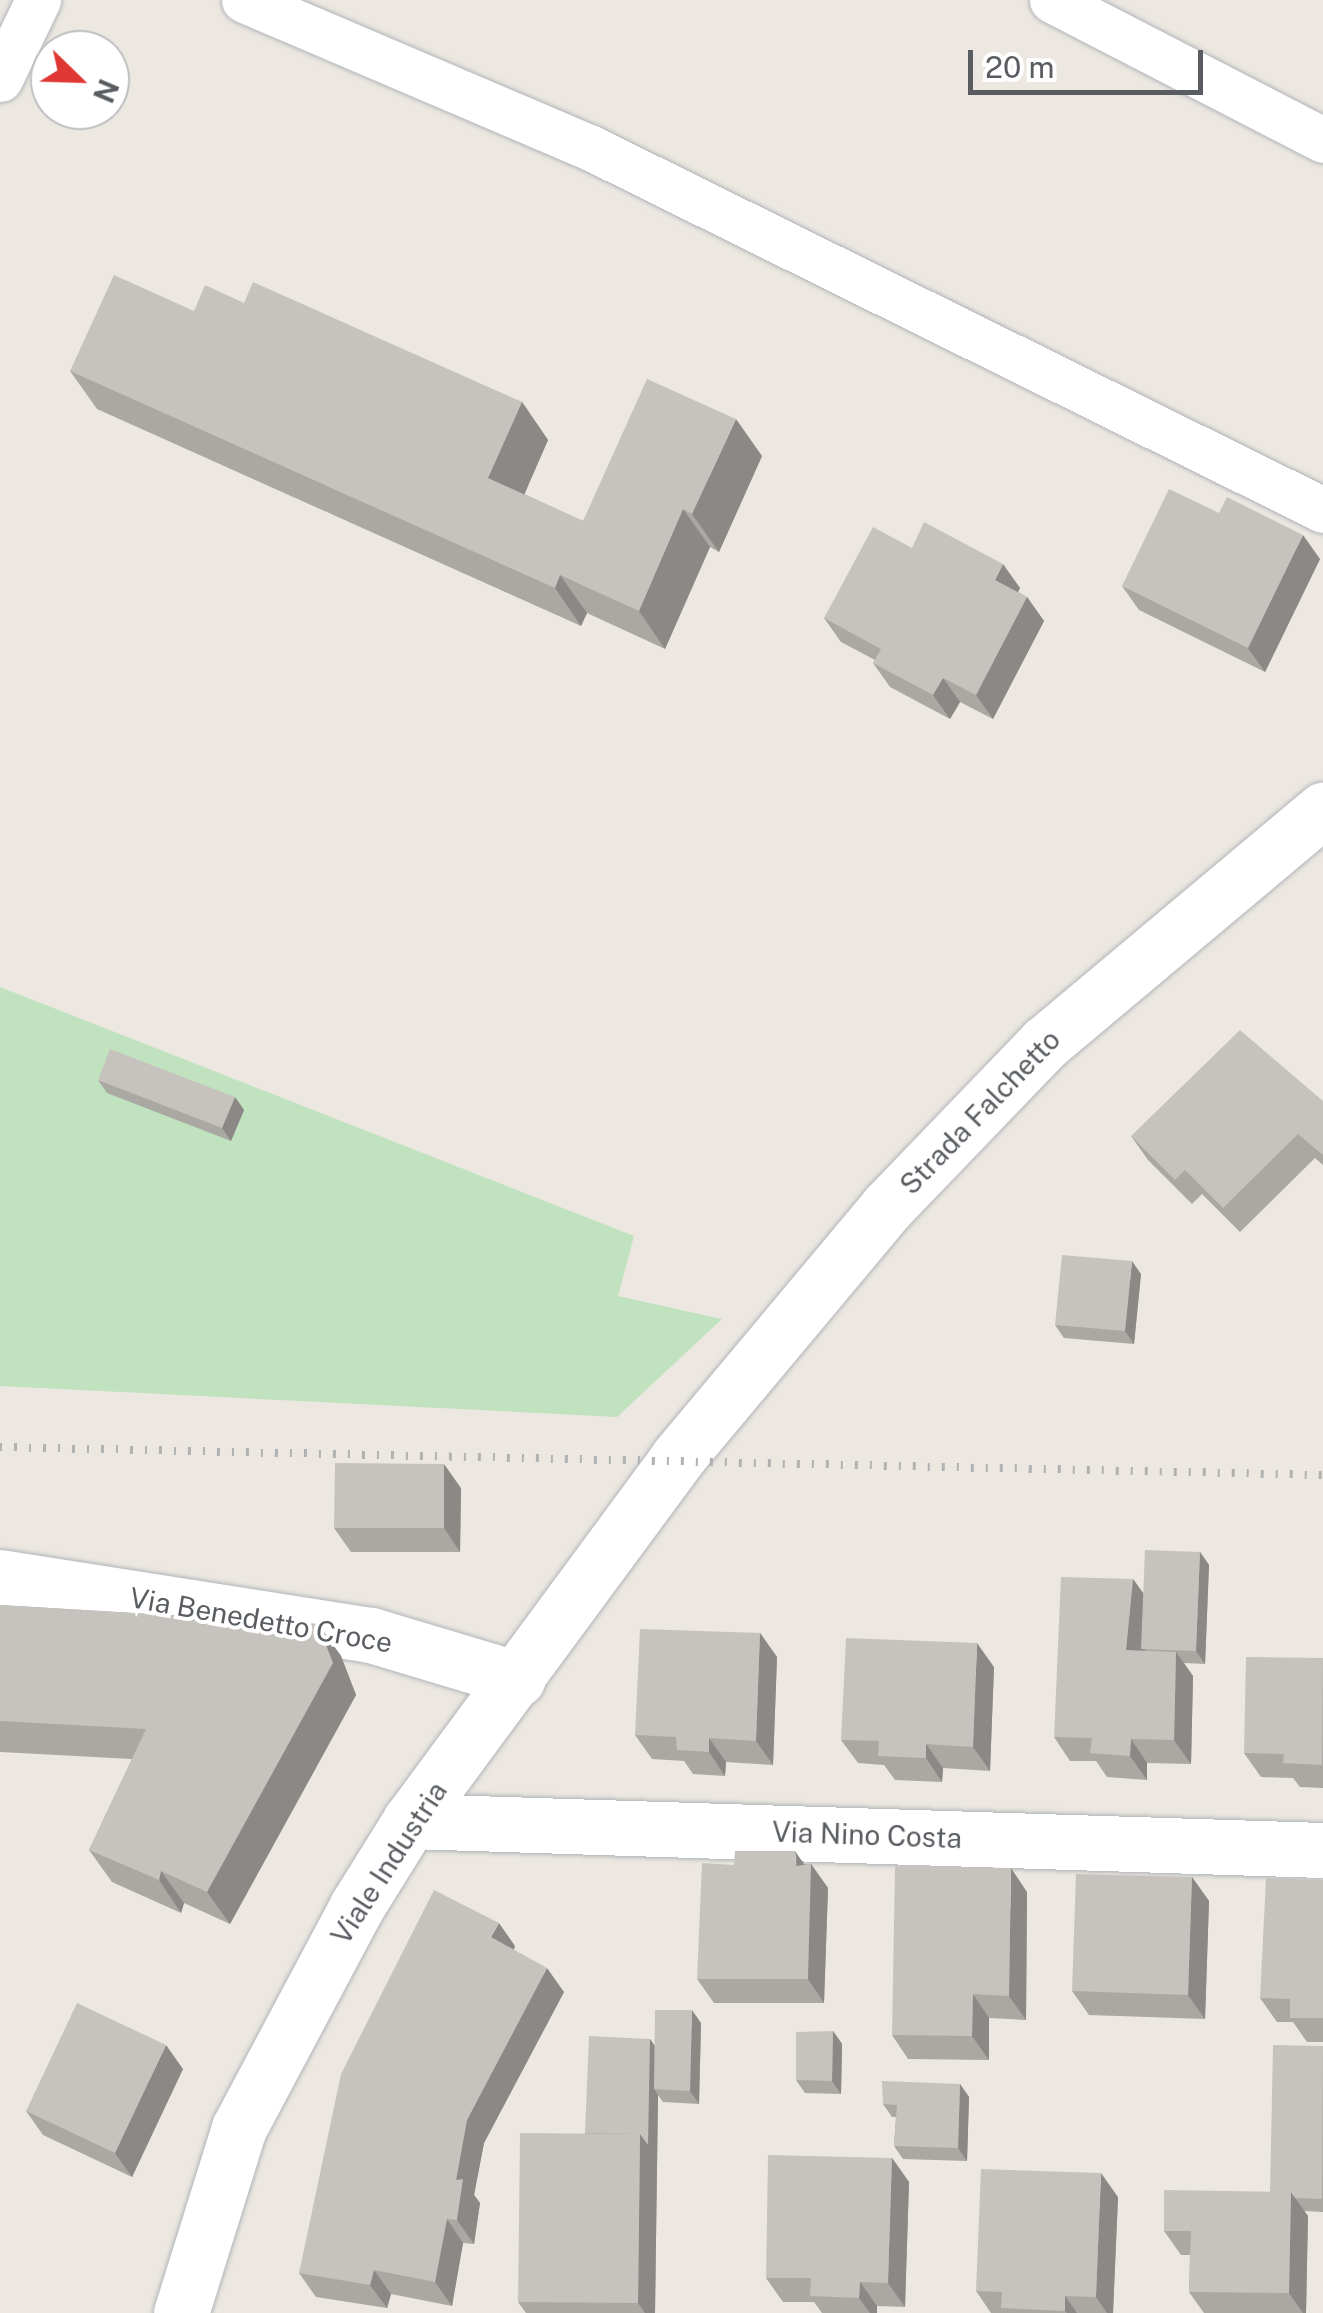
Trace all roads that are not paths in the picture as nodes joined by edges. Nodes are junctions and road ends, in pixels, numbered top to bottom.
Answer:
1 (38, 0) edge
2 (244, 0) edge
3 (1052, 0) edge
4 (0, 80) edge
5 (1323, 140) edge
6 (1323, 510) edge
7 (1323, 810) edge
8 (678, 1456) joint
9 (0, 1577) edge
10 (518, 1679) junction
11 (410, 1821) junction
12 (1323, 1850) edge
13 (182, 2313) edge

1 - 4 lane
2 - 6 lane
3 - 5 lane
7 - 8 street, Strada Falchetto
8 - 10 street, Viale Industria
9 - 10 street, Via Benedetto Croce
10 - 11 street, Viale Industria
11 - 12 street, Via Nino Costa
11 - 13 street, Viale Industria

